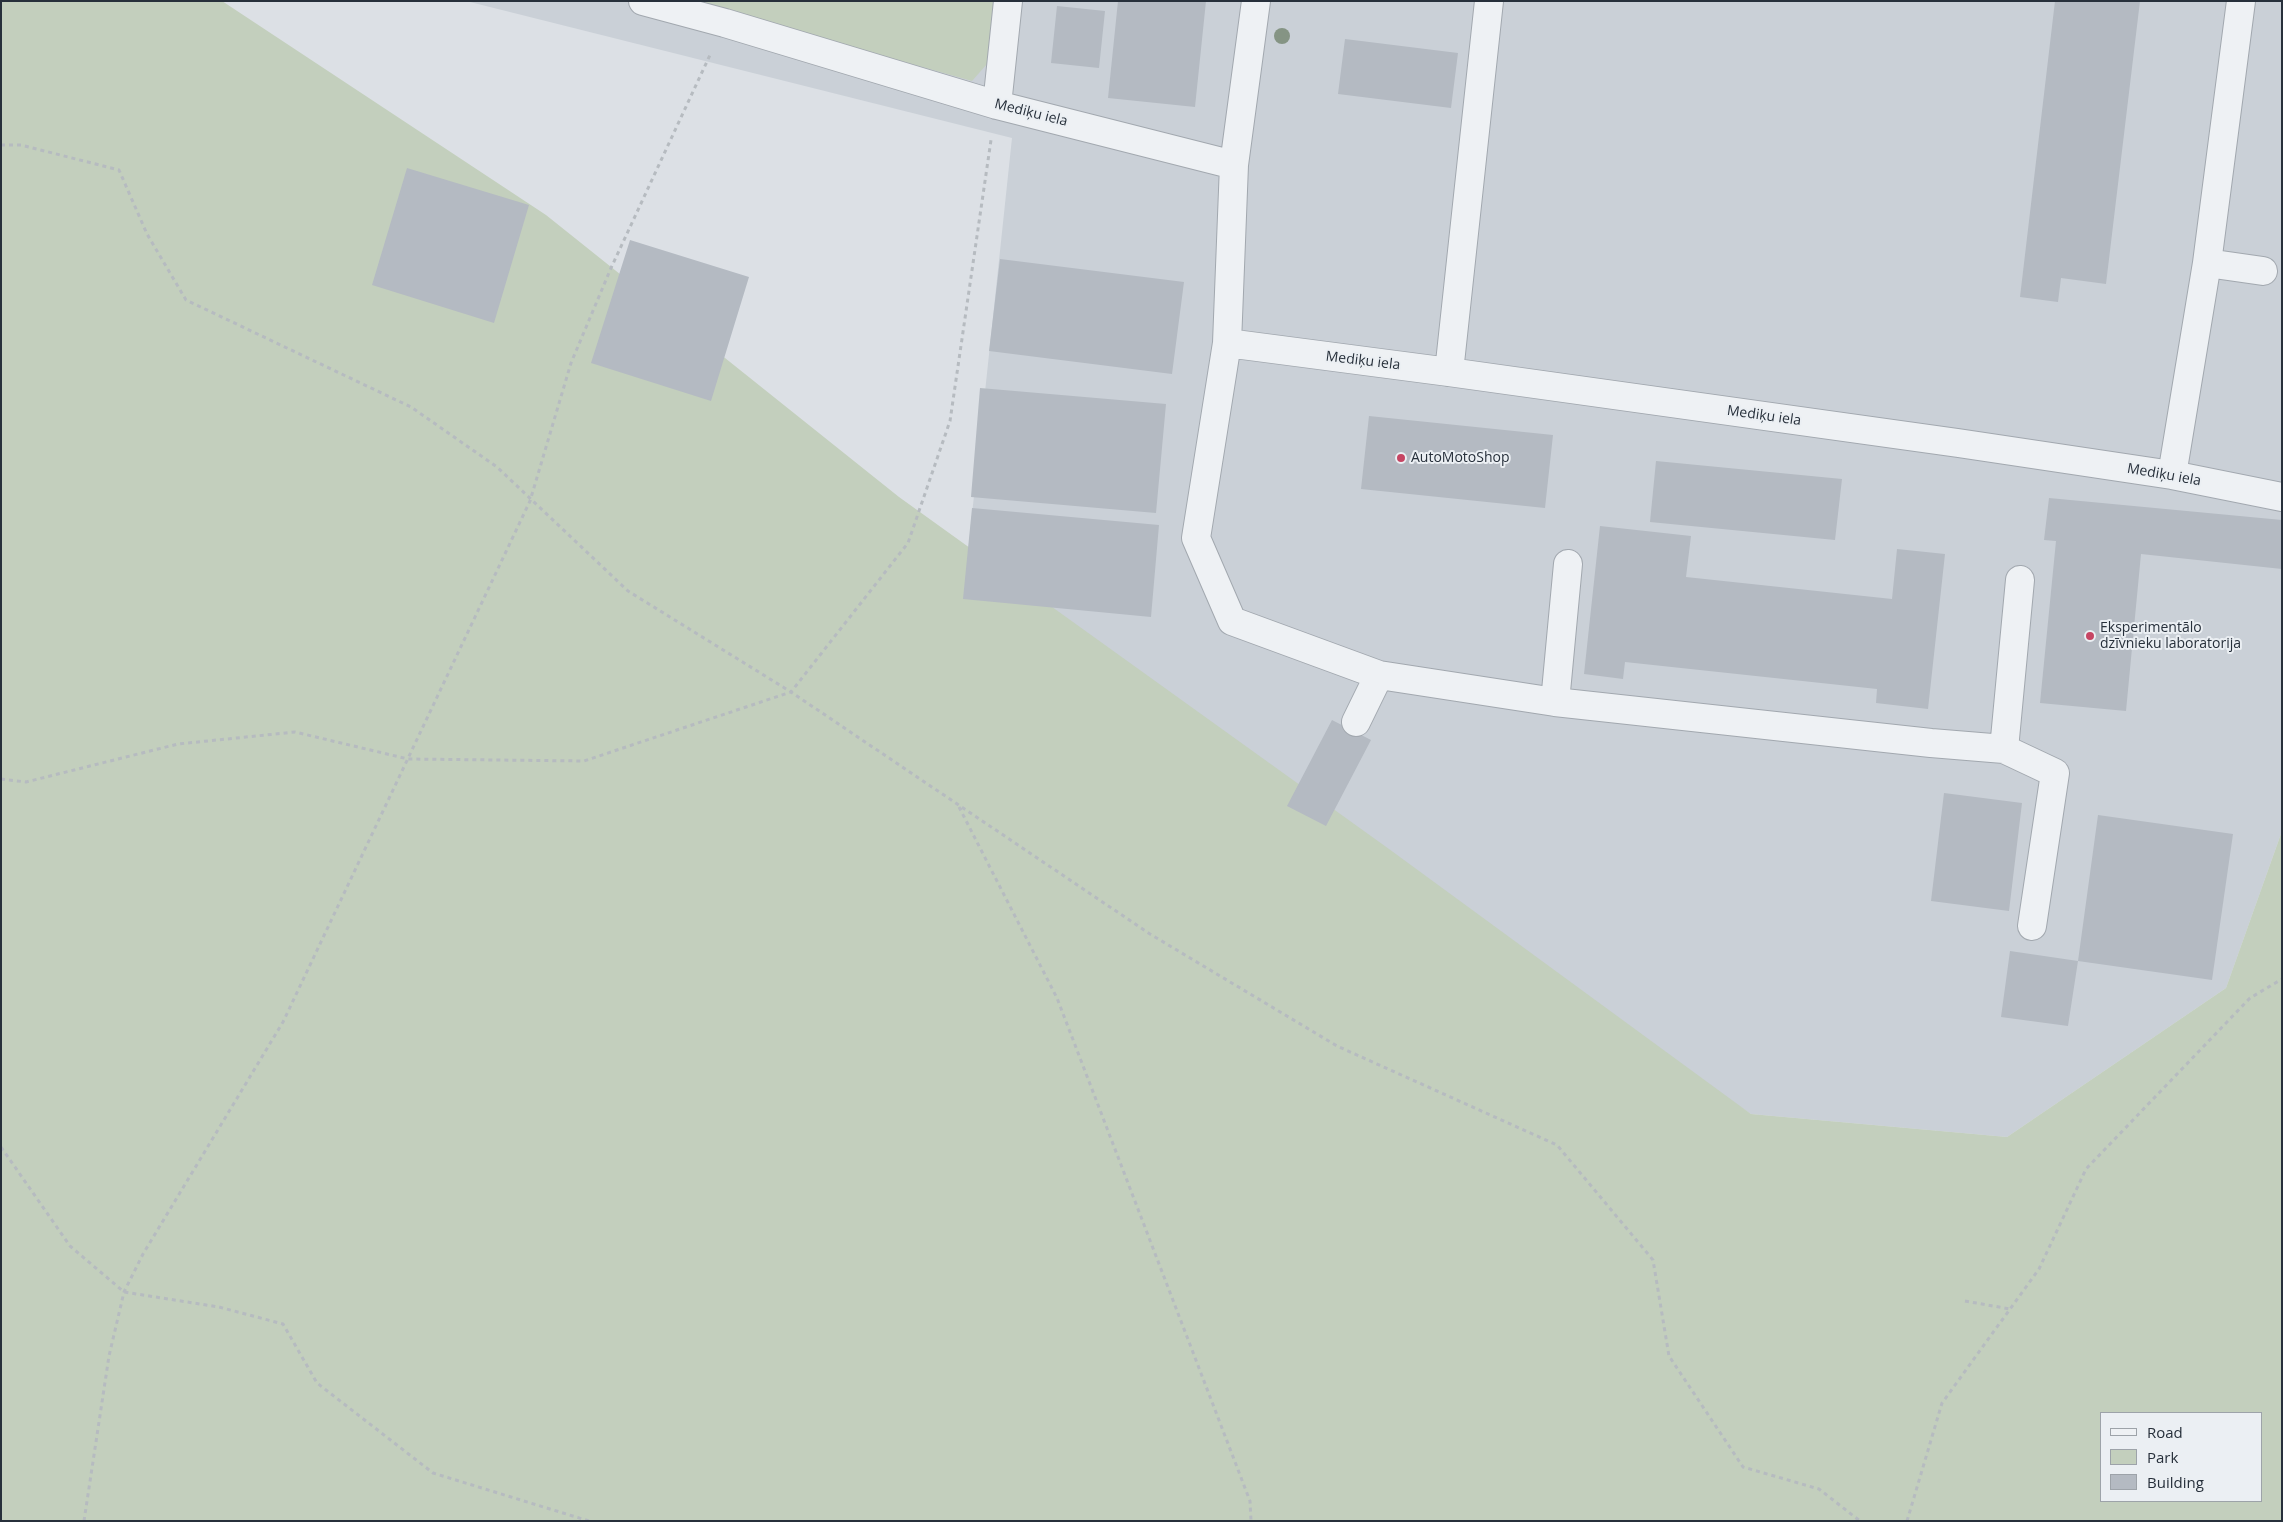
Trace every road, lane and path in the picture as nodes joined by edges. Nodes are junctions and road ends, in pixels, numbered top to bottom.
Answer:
1 (643, 1) edge
2 (1008, 1) edge
3 (1256, 1) edge
4 (1489, 1) edge
5 (2241, 1) edge
6 (725, 22) junction
7 (997, 105) junction
8 (1, 145) edge
9 (1234, 164) junction
10 (2207, 263) junction
11 (2263, 271) dead end
12 (1227, 343) junction
13 (1450, 372) junction
14 (2172, 475) junction
15 (2282, 497) edge
16 (530, 501) junction
17 (1568, 564) dead end
18 (2020, 580) dead end
19 (1379, 675) junction
20 (791, 692) junction
21 (1555, 702) junction
22 (1356, 722) dead end
23 (2004, 748) junction
24 (408, 759) junction
25 (1, 779) edge
26 (958, 806) junction
27 (2032, 926) dead end
28 (2282, 979) edge
29 (1, 1146) edge
30 (124, 1292) junction
31 (1964, 1301) dead end
32 (2010, 1309) junction
33 (84, 1521) edge
34 (589, 1521) edge
35 (1251, 1521) edge
36 (1860, 1521) edge
37 (1907, 1521) edge

1 - 6 street, Mediķu iela
2 - 7 street
3 - 9 street
4 - 13 street
5 - 10 street
6 - 7 street, Mediķu iela
6 - 16 path
7 - 9 street, Mediķu iela
7 - 20 path
8 - 16 path
9 - 12 street
10 - 11 street
10 - 14 street
12 - 13 street, Mediķu iela
12 - 19 street
13 - 14 street, Mediķu iela
14 - 15 street, Mediķu iela
16 - 20 path
16 - 24 path
17 - 21 street
18 - 23 street
19 - 21 street
19 - 22 street
20 - 24 path
20 - 26 path
21 - 23 street
23 - 27 street
24 - 25 path
24 - 30 path
26 - 35 path
26 - 36 path
28 - 32 path
29 - 30 path
30 - 33 path
30 - 34 path
31 - 32 path
32 - 37 path

